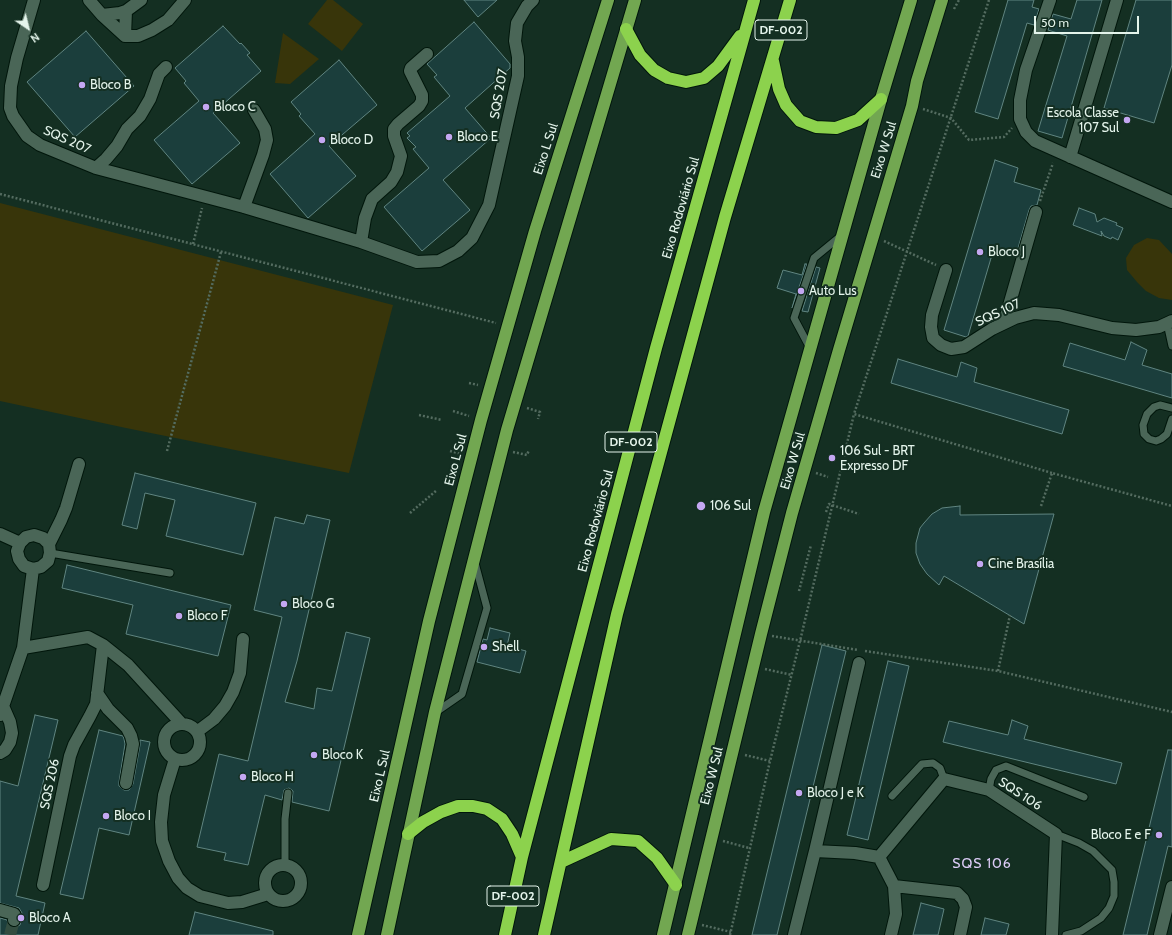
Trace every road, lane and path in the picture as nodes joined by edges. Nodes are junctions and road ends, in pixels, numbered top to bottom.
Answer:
1 (34, 0) edge
2 (90, 0) edge
3 (141, 0) edge
4 (185, 0) edge
5 (533, 0) edge
6 (608, 0) edge
7 (635, 0) edge
8 (754, 0) edge
9 (790, 0) edge
10 (911, 0) edge
11 (942, 0) edge
12 (1050, 0) edge
13 (1118, 0) edge
14 (126, 11) junction
15 (102, 15) junction
16 (626, 29) junction
17 (745, 29) junction
18 (125, 36) junction
19 (427, 54) dead end
20 (772, 60) junction
21 (166, 67) dead end
22 (881, 98) junction
23 (912, 106) junction
24 (254, 110) dead end
25 (1020, 119) junction
26 (1057, 151) junction
27 (1070, 157) junction
28 (96, 168) junction
29 (0, 194) edge
30 (205, 196) junction
31 (1171, 200) edge
32 (244, 207) junction
33 (1036, 212) joint
34 (842, 235) junction
35 (873, 236) junction
36 (361, 242) junction
37 (193, 244) junction
38 (221, 252) junction
39 (946, 270) joint
40 (1170, 322) edge
41 (1004, 323) junction
42 (508, 326) junction
43 (1172, 346) edge
44 (810, 348) junction
45 (515, 404) junction
46 (1172, 408) edge
47 (452, 411) dead end
48 (419, 414) dead end
49 (854, 414) dead end
50 (538, 419) dead end
51 (1172, 419) edge
52 (442, 420) dead end
53 (481, 420) junction
54 (502, 450) junction
55 (529, 450) dead end
56 (167, 451) dead end
57 (79, 464) dead end
58 (437, 490) dead end
59 (832, 505) junction
60 (1041, 506) dead end
61 (1172, 506) edge
62 (826, 512) dead end
63 (410, 513) dead end
64 (859, 514) dead end
65 (0, 534) edge
66 (20, 543) junction
67 (811, 545) dead end
68 (49, 548) junction
69 (474, 559) junction
70 (33, 569) junction
71 (170, 573) dead end
72 (799, 591) dead end
73 (1010, 615) dead end
74 (761, 634) junction
75 (243, 639) dead end
76 (800, 640) junction
77 (103, 645) junction
78 (23, 648) junction
79 (859, 662) dead end
80 (753, 666) junction
81 (998, 672) junction
82 (792, 675) junction
83 (97, 693) junction
84 (2, 711) edge
85 (436, 712) junction
86 (1172, 712) edge
87 (180, 723) junction
88 (198, 731) junction
89 (732, 752) junction
90 (0, 753) edge
91 (175, 759) junction
92 (770, 761) junction
93 (944, 779) junction
94 (126, 783) dead end
95 (989, 790) junction
96 (288, 793) dead end
97 (892, 796) dead end
98 (1084, 797) dead end
99 (408, 834) junction
100 (1056, 834) junction
101 (712, 838) junction
102 (749, 848) junction
103 (815, 851) junction
104 (522, 856) junction
105 (879, 857) junction
106 (561, 862) junction
107 (285, 864) junction
108 (43, 885) dead end
109 (676, 885) junction
110 (894, 886) junction
111 (1172, 887) edge
112 (268, 894) junction
113 (0, 910) edge
114 (14, 920) dead end
115 (691, 922) junction
116 (730, 933) edge
117 (358, 935) edge
118 (387, 935) edge
119 (505, 935) edge
120 (544, 935) edge
121 (663, 935) edge
122 (688, 935) edge
123 (794, 935) edge
124 (891, 935) edge
125 (960, 935) edge
126 (1052, 935) edge
127 (1066, 935) edge
128 (1160, 935) edge

1 - 28 street, SQS 207
2 - 15 street
3 - 14 street
4 - 18 street
5 - 36 street, SQS 207
6 - 42 main road, Eixo L Sul
7 - 16 main road
8 - 17 highway, Eixo Rodoviário Sul / DF-002
9 - 20 highway, DF-002
10 - 22 main road, Eixo W Sul
11 - 23 main road, Eixo W Sul
12 - 25 street
13 - 27 street
14 - 15 street
14 - 18 street
15 - 18 street
16 - 17 highway
16 - 45 main road
17 - 104 highway, Eixo Rodoviário Sul / DF-002
19 - 36 street
20 - 22 highway
20 - 106 highway, DF-002
21 - 28 street, SQS 207
22 - 34 main road, Eixo W Sul
23 - 25 path
23 - 35 main road, Eixo W Sul
24 - 32 street
25 - 26 street
26 - 27 street
26 - 33 path
27 - 31 street
28 - 30 street, SQS 207
29 - 37 path
30 - 32 street, SQS 207
30 - 37 path
32 - 36 street, SQS 207
33 - 41 street
34 - 44 main road, Eixo W Sul
34 - 44 lane
35 - 39 path
35 - 74 main road, Eixo W Sul
37 - 38 path
38 - 42 path
38 - 56 path
39 - 41 street, SQS 107
40 - 41 street, SQS 107
40 - 43 lane
42 - 53 main road, Eixo L Sul
44 - 109 main road, Eixo W Sul
45 - 50 path
45 - 54 main road
46 - 51 lane
47 - 53 path
48 - 52 path
49 - 59 path
53 - 117 main road, Eixo L Sul
54 - 55 path
54 - 69 main road
57 - 68 street
58 - 63 path
59 - 62 path
59 - 64 path
59 - 76 path
60 - 61 path
65 - 66 street
66 - 68 street
66 - 70 street
67 - 72 path
68 - 70 street
68 - 71 lane
69 - 85 main road
69 - 85 lane
70 - 78 street
73 - 81 path
74 - 76 path
74 - 80 main road, Eixo W Sul
75 - 88 street
76 - 81 path
76 - 82 path
77 - 78 street
77 - 83 street, SQS 206
77 - 87 street
78 - 84 street
79 - 103 street
80 - 82 path
80 - 89 main road, Eixo W Sul
81 - 86 path
82 - 92 path
83 - 94 street
83 - 108 street, SQS 206
84 - 90 street
85 - 99 main road
87 - 88 street
87 - 91 street
88 - 91 street
89 - 92 path
89 - 101 main road, Eixo W Sul
91 - 112 street
92 - 102 path
93 - 95 street, SQS 106
93 - 97 lane
93 - 105 street
95 - 98 lane
95 - 100 street, SQS 106
96 - 107 lane
99 - 104 highway
99 - 118 main road
100 - 126 street
100 - 127 lane
101 - 102 path
101 - 115 main road, Eixo W Sul
102 - 116 path
103 - 105 street
103 - 123 street
104 - 119 highway, Eixo Rodoviário Sul / DF-002
105 - 110 street
106 - 109 highway
106 - 120 highway, DF-002
107 - 112 street
107 - 112 street
109 - 121 main road, Eixo W Sul
110 - 124 street
110 - 125 street
111 - 128 street
113 - 114 street
115 - 116 path
115 - 122 main road, Eixo W Sul

